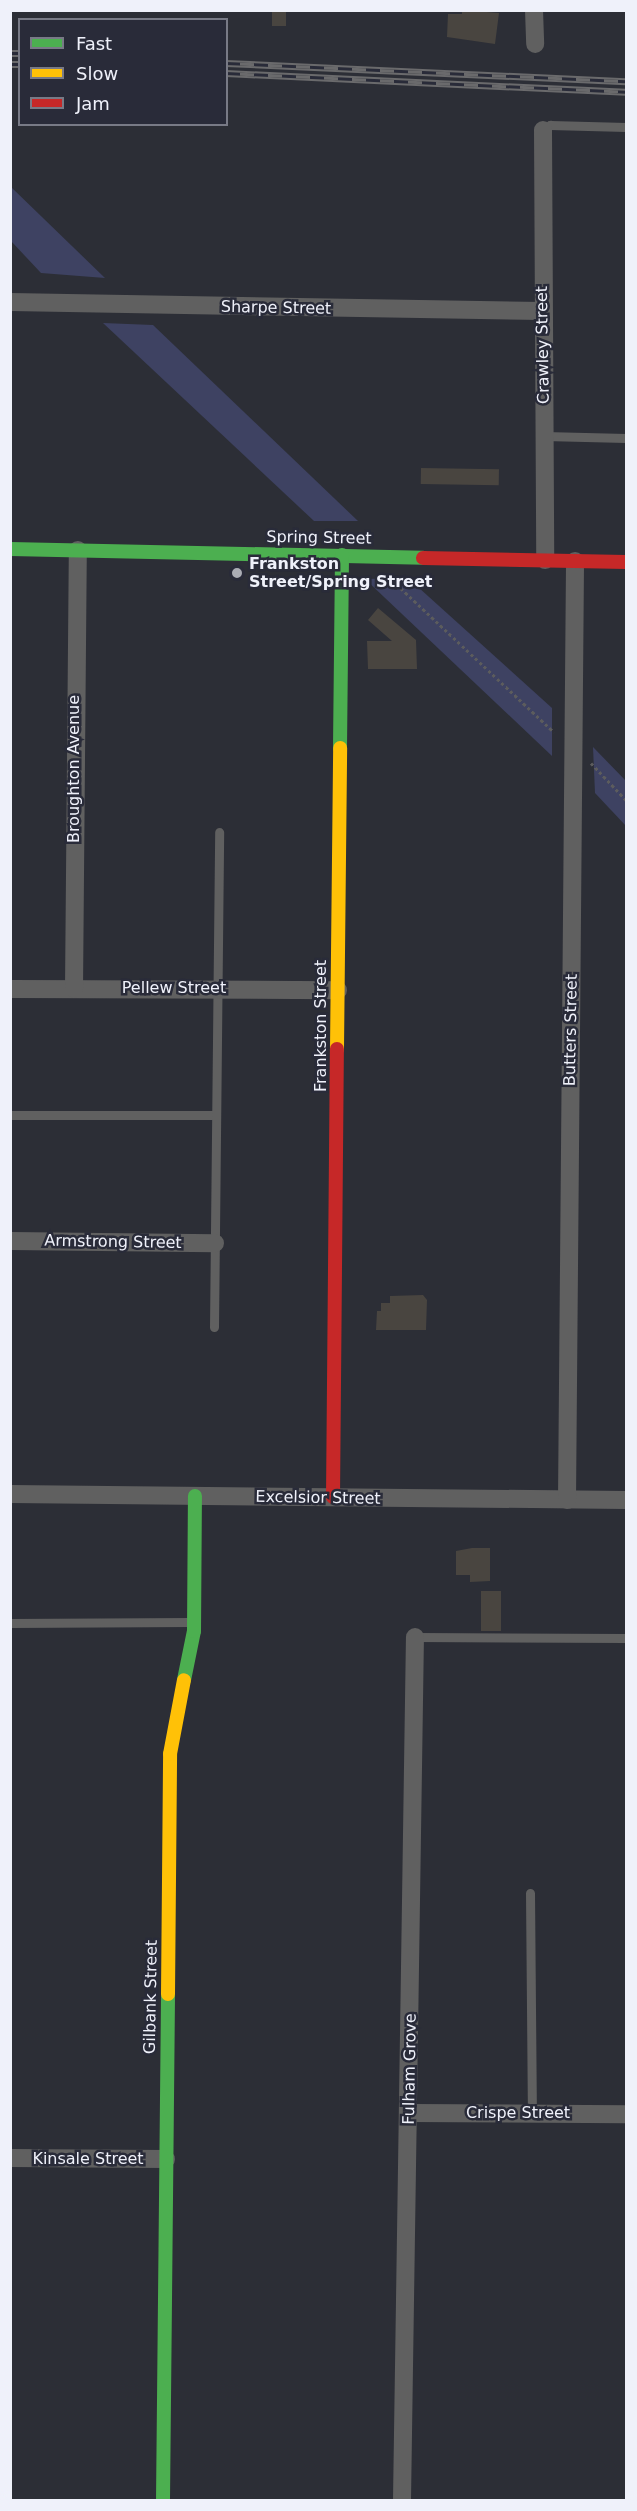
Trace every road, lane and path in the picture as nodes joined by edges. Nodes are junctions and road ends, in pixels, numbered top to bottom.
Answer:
1 (534, 10) edge
2 (535, 44) dead end
3 (627, 127) edge
4 (543, 130) joint
5 (10, 302) edge
6 (542, 311) junction
7 (544, 436) junction
8 (627, 438) edge
9 (10, 549) edge
10 (78, 550) junction
11 (342, 555) junction
12 (545, 560) junction
13 (575, 561) junction
14 (627, 562) edge
15 (387, 574) dead end
16 (554, 732) dead end
17 (591, 763) dead end
18 (627, 800) edge
19 (219, 832) dead end
20 (74, 988) junction
21 (217, 988) junction
22 (10, 989) edge
23 (338, 990) junction
24 (10, 1115) edge
25 (216, 1115) junction
26 (10, 1241) edge
27 (215, 1243) junction
28 (214, 1327) dead end
29 (10, 1494) edge
30 (195, 1496) junction
31 (333, 1497) junction
32 (567, 1500) junction
33 (627, 1500) edge
34 (194, 1622) junction
35 (10, 1623) edge
36 (415, 1636) joint
37 (627, 1638) edge
38 (530, 1893) dead end
39 (410, 2113) junction
40 (532, 2114) junction
41 (627, 2114) edge
42 (10, 2158) edge
43 (166, 2159) junction
44 (163, 2500) edge
45 (402, 2500) edge

1 - 2 street
3 - 4 lane
4 - 6 street, Crawley Street
5 - 6 street, Sharpe Street
6 - 7 street, Crawley Street
7 - 8 lane
7 - 12 street, Crawley Street
9 - 10 street, Spring Street
10 - 11 street, Spring Street
10 - 20 street, Broughton Avenue
11 - 12 street, Spring Street
11 - 23 street, Frankston Street
12 - 13 street, Spring Street
13 - 14 street, Spring Street
13 - 32 street, Butters Street
15 - 16 path
17 - 18 path
19 - 21 lane
20 - 21 street, Pellew Street
20 - 22 street, Pellew Street
21 - 23 street, Pellew Street
21 - 25 lane
23 - 31 street, Frankston Street
24 - 25 lane
25 - 27 lane
26 - 27 street, Armstrong Street
27 - 28 lane
29 - 30 street, Excelsior Street
30 - 31 street, Excelsior Street
30 - 34 street, Gilbank Street
31 - 32 street, Excelsior Street
32 - 33 street, Excelsior Street
34 - 35 lane
34 - 43 street, Gilbank Street
36 - 37 lane
36 - 39 street, Fulham Grove
38 - 40 lane
39 - 40 street, Crispe Street
39 - 45 street, Fulham Grove
40 - 41 street, Crispe Street
42 - 43 street, Kinsale Street
43 - 44 street, Gilbank Street

